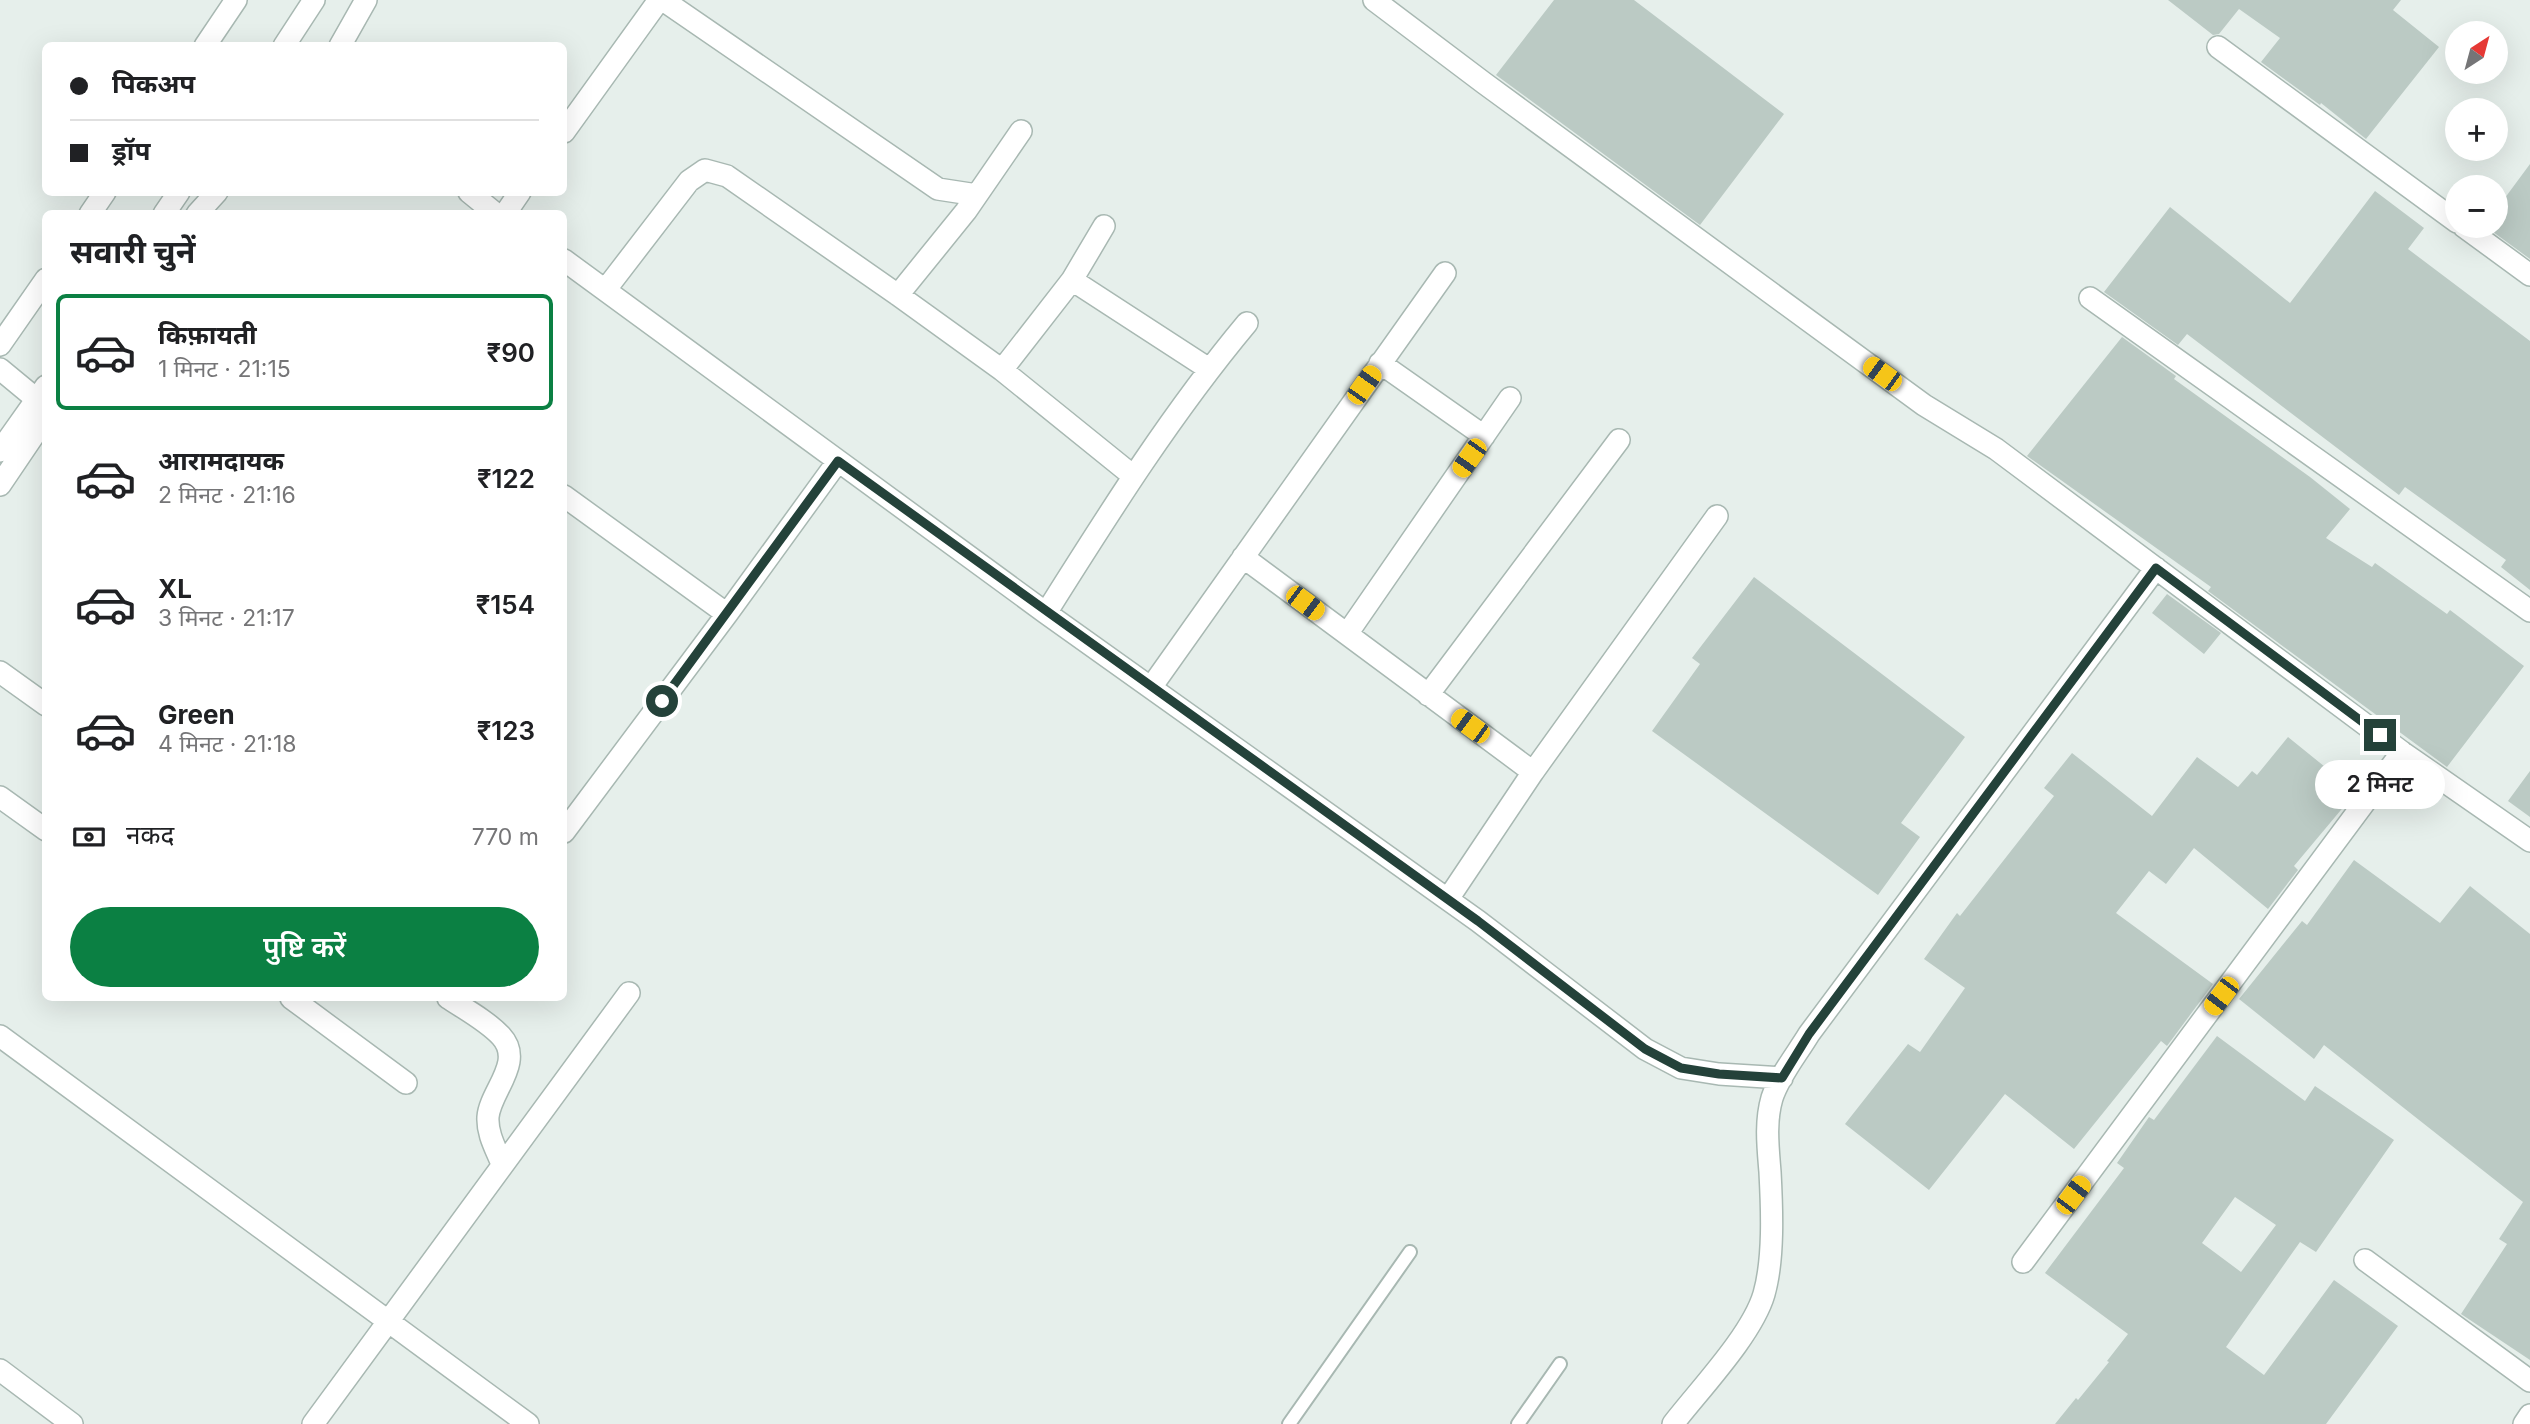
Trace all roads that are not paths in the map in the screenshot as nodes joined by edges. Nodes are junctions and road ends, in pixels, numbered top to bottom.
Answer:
1 (236, 0) edge
2 (314, 0) edge
3 (366, 0) edge
4 (661, 0) edge
5 (1374, 0) edge
6 (208, 42) edge
7 (287, 42) edge
8 (342, 42) edge
9 (2218, 47) dead end
10 (567, 128) edge
11 (1021, 131) dead end
12 (977, 195) junction
13 (213, 196) edge
14 (473, 196) edge
15 (201, 210) edge
16 (491, 210) edge
17 (2445, 213) edge
18 (1104, 226) dead end
19 (2479, 238) edge
20 (567, 262) edge
21 (1445, 273) dead end
22 (2530, 275) edge
23 (1072, 281) junction
24 (42, 285) edge
25 (606, 289) junction
26 (898, 295) junction
27 (2090, 298) dead end
28 (1247, 323) dead end
29 (0, 345) edge
30 (1380, 363) junction
31 (0, 369) edge
32 (1209, 369) junction
33 (1002, 370) junction
34 (1510, 398) dead end
35 (42, 401) edge
36 (42, 403) edge
37 (42, 404) edge
38 (1484, 436) junction
39 (1619, 440) dead end
40 (0, 451) edge
41 (838, 461) junction
42 (1132, 475) junction
43 (0, 485) edge
44 (567, 505) edge
45 (1717, 516) dead end
46 (1243, 557) junction
47 (2156, 568) junction
48 (2530, 611) edge
49 (1046, 612) junction
50 (727, 614) junction
51 (1347, 634) junction
52 (0, 672) edge
53 (1152, 686) junction
54 (1428, 695) junction
55 (42, 702) edge
56 (2402, 752) junction
57 (1533, 772) junction
58 (0, 797) edge
59 (42, 827) edge
60 (567, 828) edge
61 (2530, 841) edge
62 (1448, 899) junction
63 (629, 993) dead end
64 (295, 1001) edge
65 (452, 1001) edge
66 (0, 1036) edge
67 (1782, 1078) junction
68 (406, 1083) dead end
69 (502, 1164) junction
70 (1410, 1252) dead end
71 (2365, 1260) dead end
72 (2023, 1262) dead end
73 (388, 1321) junction
74 (1560, 1364) dead end
75 (0, 1370) edge
76 (2530, 1381) edge
77 (2530, 1415) edge
78 (72, 1424) edge
79 (313, 1424) edge
80 (528, 1424) edge
81 (1289, 1424) edge
82 (1518, 1424) edge
83 (1673, 1424) edge
84 (2524, 1424) edge

1 - 6 street
2 - 7 street
3 - 8 street
4 - 10 street
4 - 12 street
5 - 47 street
9 - 17 street
11 - 12 street
12 - 26 street
13 - 15 street
14 - 16 street
18 - 23 street
19 - 22 street
20 - 25 street
21 - 30 street
23 - 32 street
23 - 33 street
24 - 29 street
25 - 26 street
25 - 41 street
26 - 33 street
27 - 48 street
28 - 32 street
30 - 38 street
30 - 46 street
31 - 35 street
32 - 42 street
33 - 42 street
34 - 38 street
36 - 40 street
37 - 43 street
38 - 51 street
39 - 54 street
41 - 49 street
41 - 50 street
42 - 49 street
44 - 50 street
45 - 57 street
46 - 51 street
46 - 53 street
47 - 56 street
47 - 67 street
49 - 53 street
50 - 60 street
51 - 54 street
52 - 55 street
53 - 62 street
54 - 57 street
56 - 61 street
56 - 72 street
57 - 62 street
58 - 59 street
62 - 67 street
63 - 69 street
64 - 68 street
65 - 69 street
66 - 73 street
67 - 83 street
69 - 73 street
70 - 81 lane
71 - 76 street
73 - 79 street
73 - 80 street
74 - 82 lane
75 - 78 street
77 - 84 street

